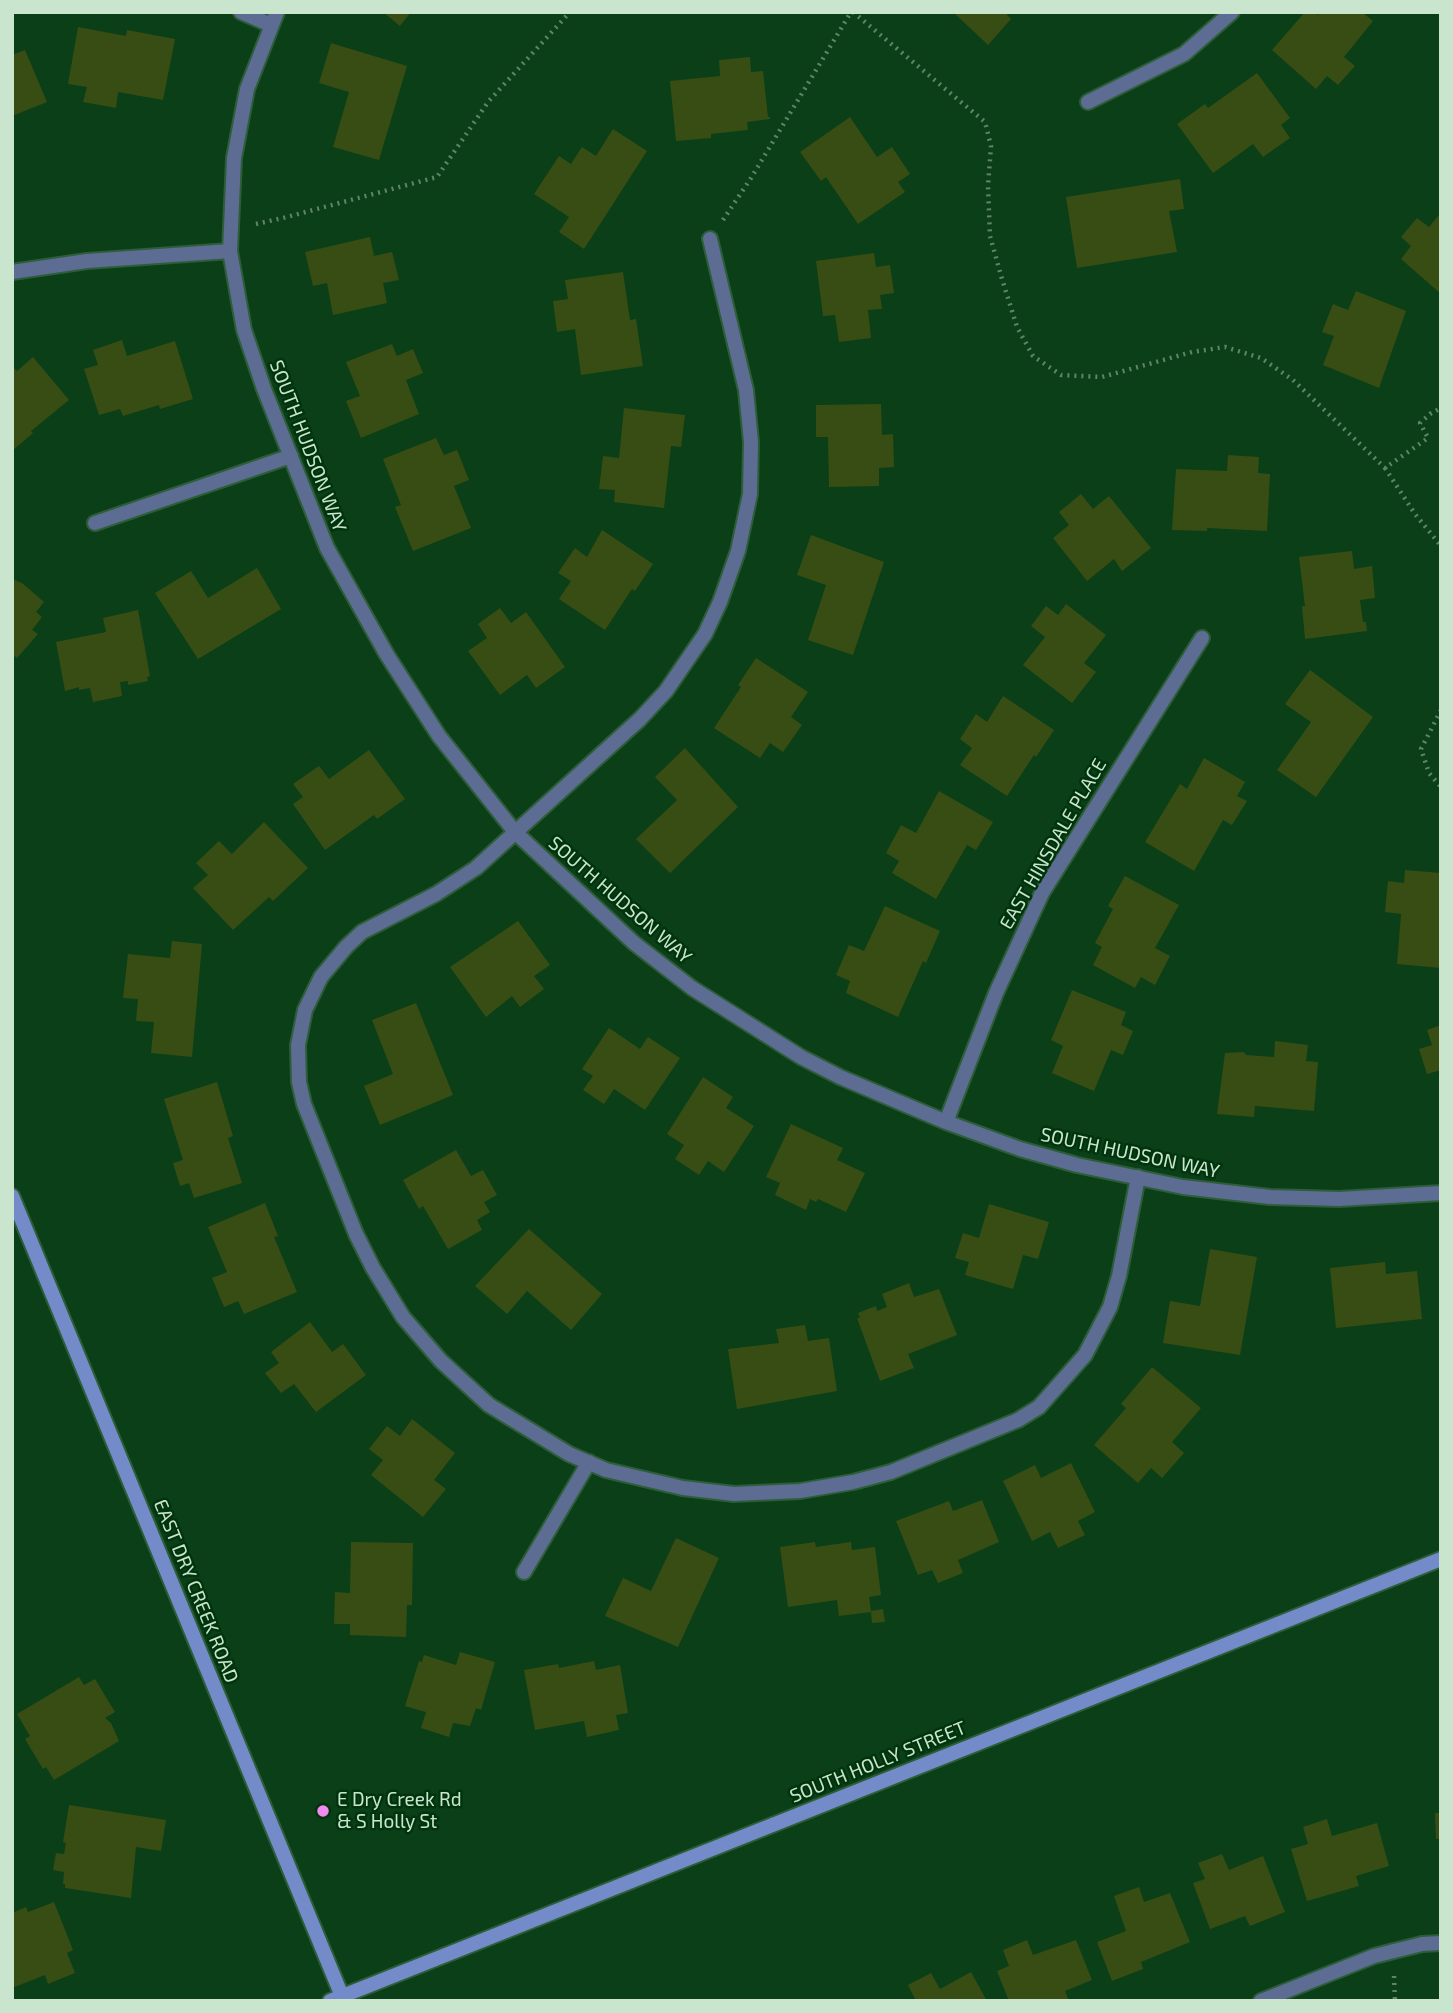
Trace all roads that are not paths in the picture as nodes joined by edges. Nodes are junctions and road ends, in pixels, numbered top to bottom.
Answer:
1 (241, 12) edge
2 (1232, 12) edge
3 (274, 19) edge
4 (1088, 102) dead end
5 (710, 239) road end
6 (230, 251) junction
7 (12, 272) edge
8 (291, 456) junction
9 (95, 523) dead end
10 (1202, 638) dead end
11 (515, 832) junction
12 (946, 1122) junction
13 (1138, 1177) junction
14 (1441, 1193) edge
15 (12, 1196) edge
16 (589, 1462) junction
17 (1441, 1559) edge
18 (524, 1572) dead end
19 (1441, 1943) edge
20 (339, 1999) edge
21 (1261, 2001) edge

1 - 3 street
2 - 4 street
3 - 6 street, SOUTH HUDSON WAY
5 - 11 street
6 - 7 street
6 - 8 street, SOUTH HUDSON WAY
8 - 9 street
8 - 11 street, SOUTH HUDSON WAY
10 - 12 street, EAST HINSDALE PLACE
11 - 12 street, SOUTH HUDSON WAY
11 - 16 street
12 - 13 street, SOUTH HUDSON WAY
13 - 14 street, SOUTH HUDSON WAY
13 - 16 street
15 - 20 main road, EAST DRY CREEK ROAD
16 - 18 street
17 - 20 main road, SOUTH HOLLY STREET
19 - 21 street

